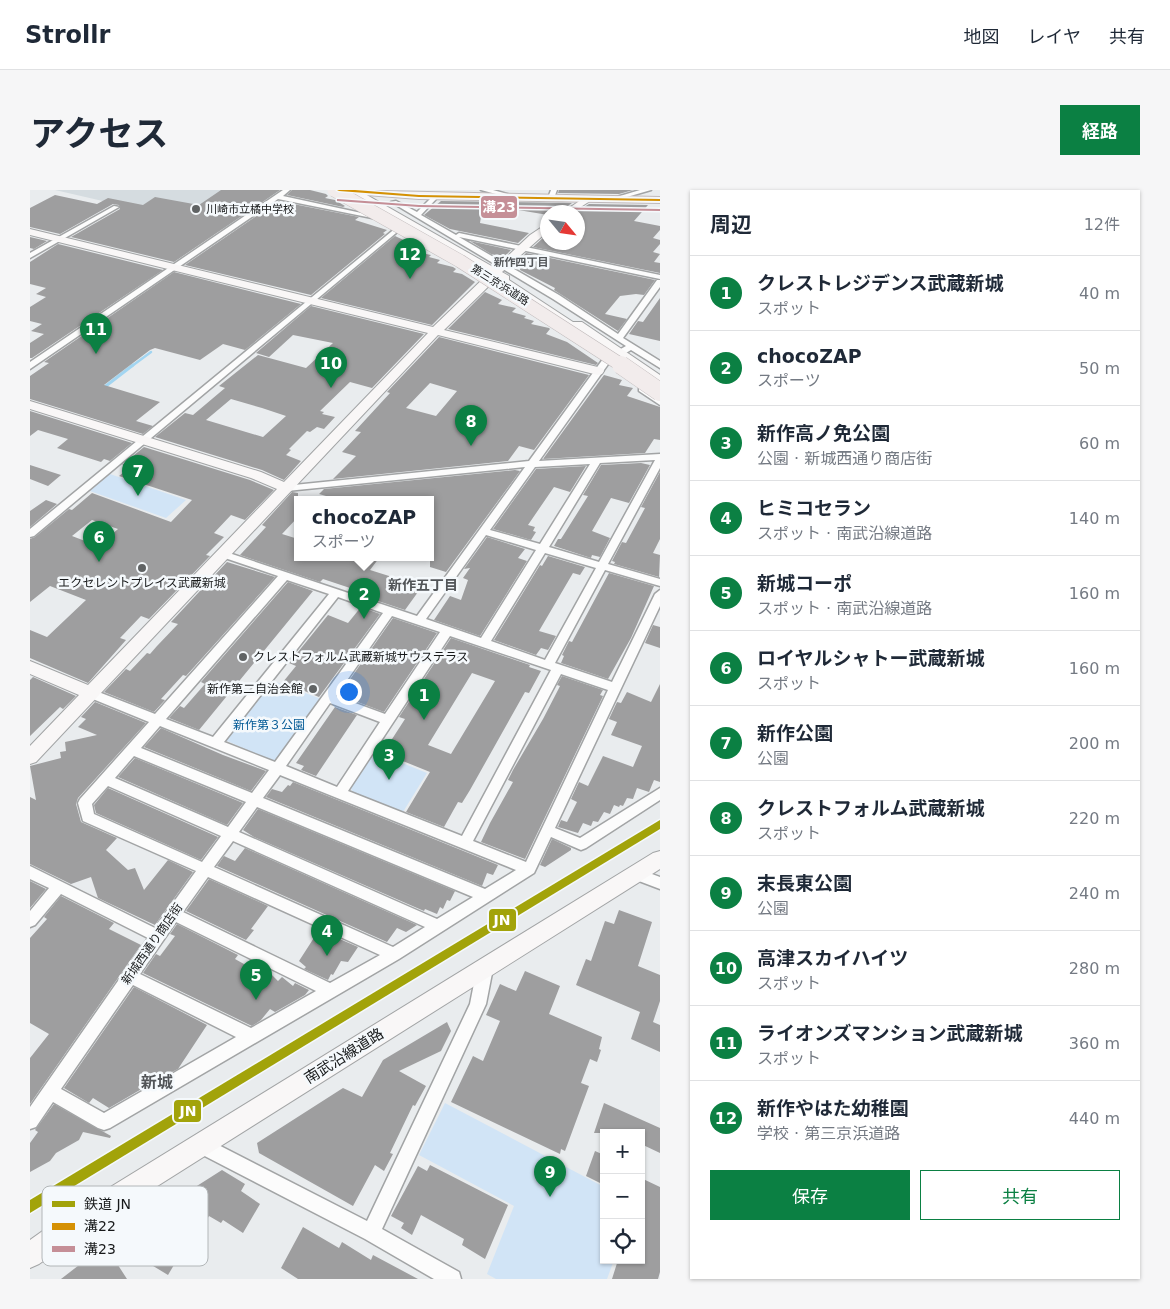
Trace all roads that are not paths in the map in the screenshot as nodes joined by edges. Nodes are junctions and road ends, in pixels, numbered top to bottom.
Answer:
1 (286, 190) edge
2 (328, 190) edge
3 (346, 190) edge
4 (484, 190) edge
5 (648, 190) edge
6 (553, 194) edge
7 (436, 196) junction
8 (278, 197) junction
9 (517, 198) junction
10 (586, 199) junction
11 (613, 199) junction
12 (660, 200) edge
13 (394, 202) dead end
14 (578, 205) edge
15 (116, 207) dead end
16 (377, 216) junction
17 (417, 216) junction
18 (399, 228) junction
19 (30, 232) edge
20 (446, 232) junction
21 (540, 232) edge
22 (60, 239) junction
23 (520, 248) junction
24 (30, 256) edge
25 (175, 267) junction
26 (495, 274) junction
27 (660, 278) edge
28 (660, 282) edge
29 (310, 300) junction
30 (436, 331) junction
31 (620, 338) junction
32 (632, 346) junction
33 (614, 356) junction
34 (660, 365) edge
35 (30, 366) edge
36 (598, 371) junction
37 (660, 374) edge
38 (660, 380) edge
39 (660, 386) edge
40 (660, 392) edge
41 (660, 402) edge
42 (30, 405) edge
43 (142, 440) junction
44 (660, 458) edge
45 (597, 460) junction
46 (530, 464) junction
47 (287, 488) junction
48 (483, 530) junction
49 (30, 534) edge
50 (542, 548) junction
51 (223, 554) junction
52 (602, 566) junction
53 (285, 575) junction
54 (660, 583) edge
55 (336, 593) junction
56 (660, 594) edge
57 (390, 611) junction
58 (419, 621) junction
59 (448, 631) junction
60 (484, 643) junction
61 (553, 666) junction
62 (30, 667) edge
63 (615, 688) junction
64 (92, 694) junction
65 (328, 698) junction
66 (388, 720) junction
67 (158, 721) junction
68 (215, 744) junction
69 (133, 750) junction
70 (30, 758) edge
71 (277, 770) junction
72 (107, 780) junction
73 (339, 794) junction
74 (660, 794) edge
75 (254, 801) junction
76 (547, 830) junction
77 (230, 834) junction
78 (465, 843) junction
79 (660, 859) edge
80 (206, 869) junction
81 (529, 869) junction
82 (30, 872) edge
83 (636, 874) junction
84 (660, 883) edge
85 (59, 887) junction
86 (486, 896) junction
87 (174, 914) junction
88 (30, 921) edge
89 (438, 926) junction
90 (158, 936) junction
91 (394, 954) junction
92 (485, 968) junction
93 (130, 976) junction
94 (331, 991) junction
95 (253, 1036) junction
96 (50, 1092) junction
97 (30, 1121) edge
98 (201, 1145) junction
99 (135, 1186) edge
100 (370, 1233) junction
101 (42, 1247) edge
102 (30, 1255) edge
103 (452, 1279) edge

1 - 8 street
2 - 16 street
3 - 7 main road
3 - 26 street
3 - 37 highway, 第三京浜道路
3 - 40 highway, 第三京浜道路, bridge
4 - 9 street
5 - 11 street
6 - 9 main road
6 - 10 main road
7 - 9 main road
7 - 17 street
8 - 16 street
8 - 25 street
10 - 11 main road
10 - 14 street
11 - 12 main road
13 - 17 street
15 - 22 street
16 - 18 street
17 - 20 street
18 - 26 street
18 - 29 street
19 - 22 street
20 - 23 street
20 - 26 street
21 - 23 street
22 - 24 street
22 - 25 street
23 - 26 street
23 - 27 street
25 - 29 street
25 - 35 street
26 - 30 street
26 - 31 street
26 - 33 street
28 - 31 street
29 - 30 street
29 - 43 street
30 - 36 street
30 - 47 street
31 - 32 street
32 - 33 street
32 - 34 street
33 - 36 street
33 - 38 street
33 - 39 street
33 - 41 street
36 - 46 street
42 - 43 street
43 - 47 street
43 - 49 street
44 - 45 street
44 - 52 street
45 - 46 street
45 - 50 street
46 - 47 street
46 - 48 street
47 - 51 street
48 - 50 street
48 - 58 street
50 - 52 street
50 - 60 street
51 - 53 street
51 - 64 street
52 - 54 street
52 - 61 street
53 - 55 street
53 - 67 street
55 - 57 street
55 - 68 street
56 - 63 street
57 - 58 street
57 - 65 street, 新城西通り商店街
58 - 59 street
59 - 60 street
59 - 66 street
60 - 61 street
61 - 63 street
61 - 78 street
62 - 64 street
63 - 76 street
64 - 67 street
64 - 70 street
65 - 66 street
65 - 71 street, 新城西通り商店街
66 - 73 street
67 - 68 street
67 - 69 street
68 - 71 street
69 - 72 street
69 - 75 street
71 - 73 street
71 - 75 street, 新城西通り商店街
72 - 77 street
72 - 80 street
73 - 78 street
74 - 76 street
75 - 77 street, 新城西通り商店街
75 - 86 street
76 - 81 street
77 - 80 street, 新城西通り商店街
77 - 89 street
78 - 81 street
79 - 83 street, 南武沿線道路
80 - 87 street, 新城西通り商店街
80 - 91 street
81 - 86 street
82 - 85 street
83 - 84 street
83 - 92 street, 南武沿線道路
85 - 88 street
85 - 90 street
86 - 89 street
87 - 90 street, 新城西通り商店街
87 - 94 street
89 - 91 street
90 - 93 street, 新城西通り商店街
91 - 94 street
92 - 98 street, 南武沿線道路
92 - 100 street
93 - 95 street
93 - 96 street, 新城西通り商店街
94 - 95 street
95 - 96 street
96 - 97 street, 新城西通り商店街
98 - 99 street, 南武沿線道路
98 - 100 street
100 - 103 street
101 - 102 street, 南武沿線道路

